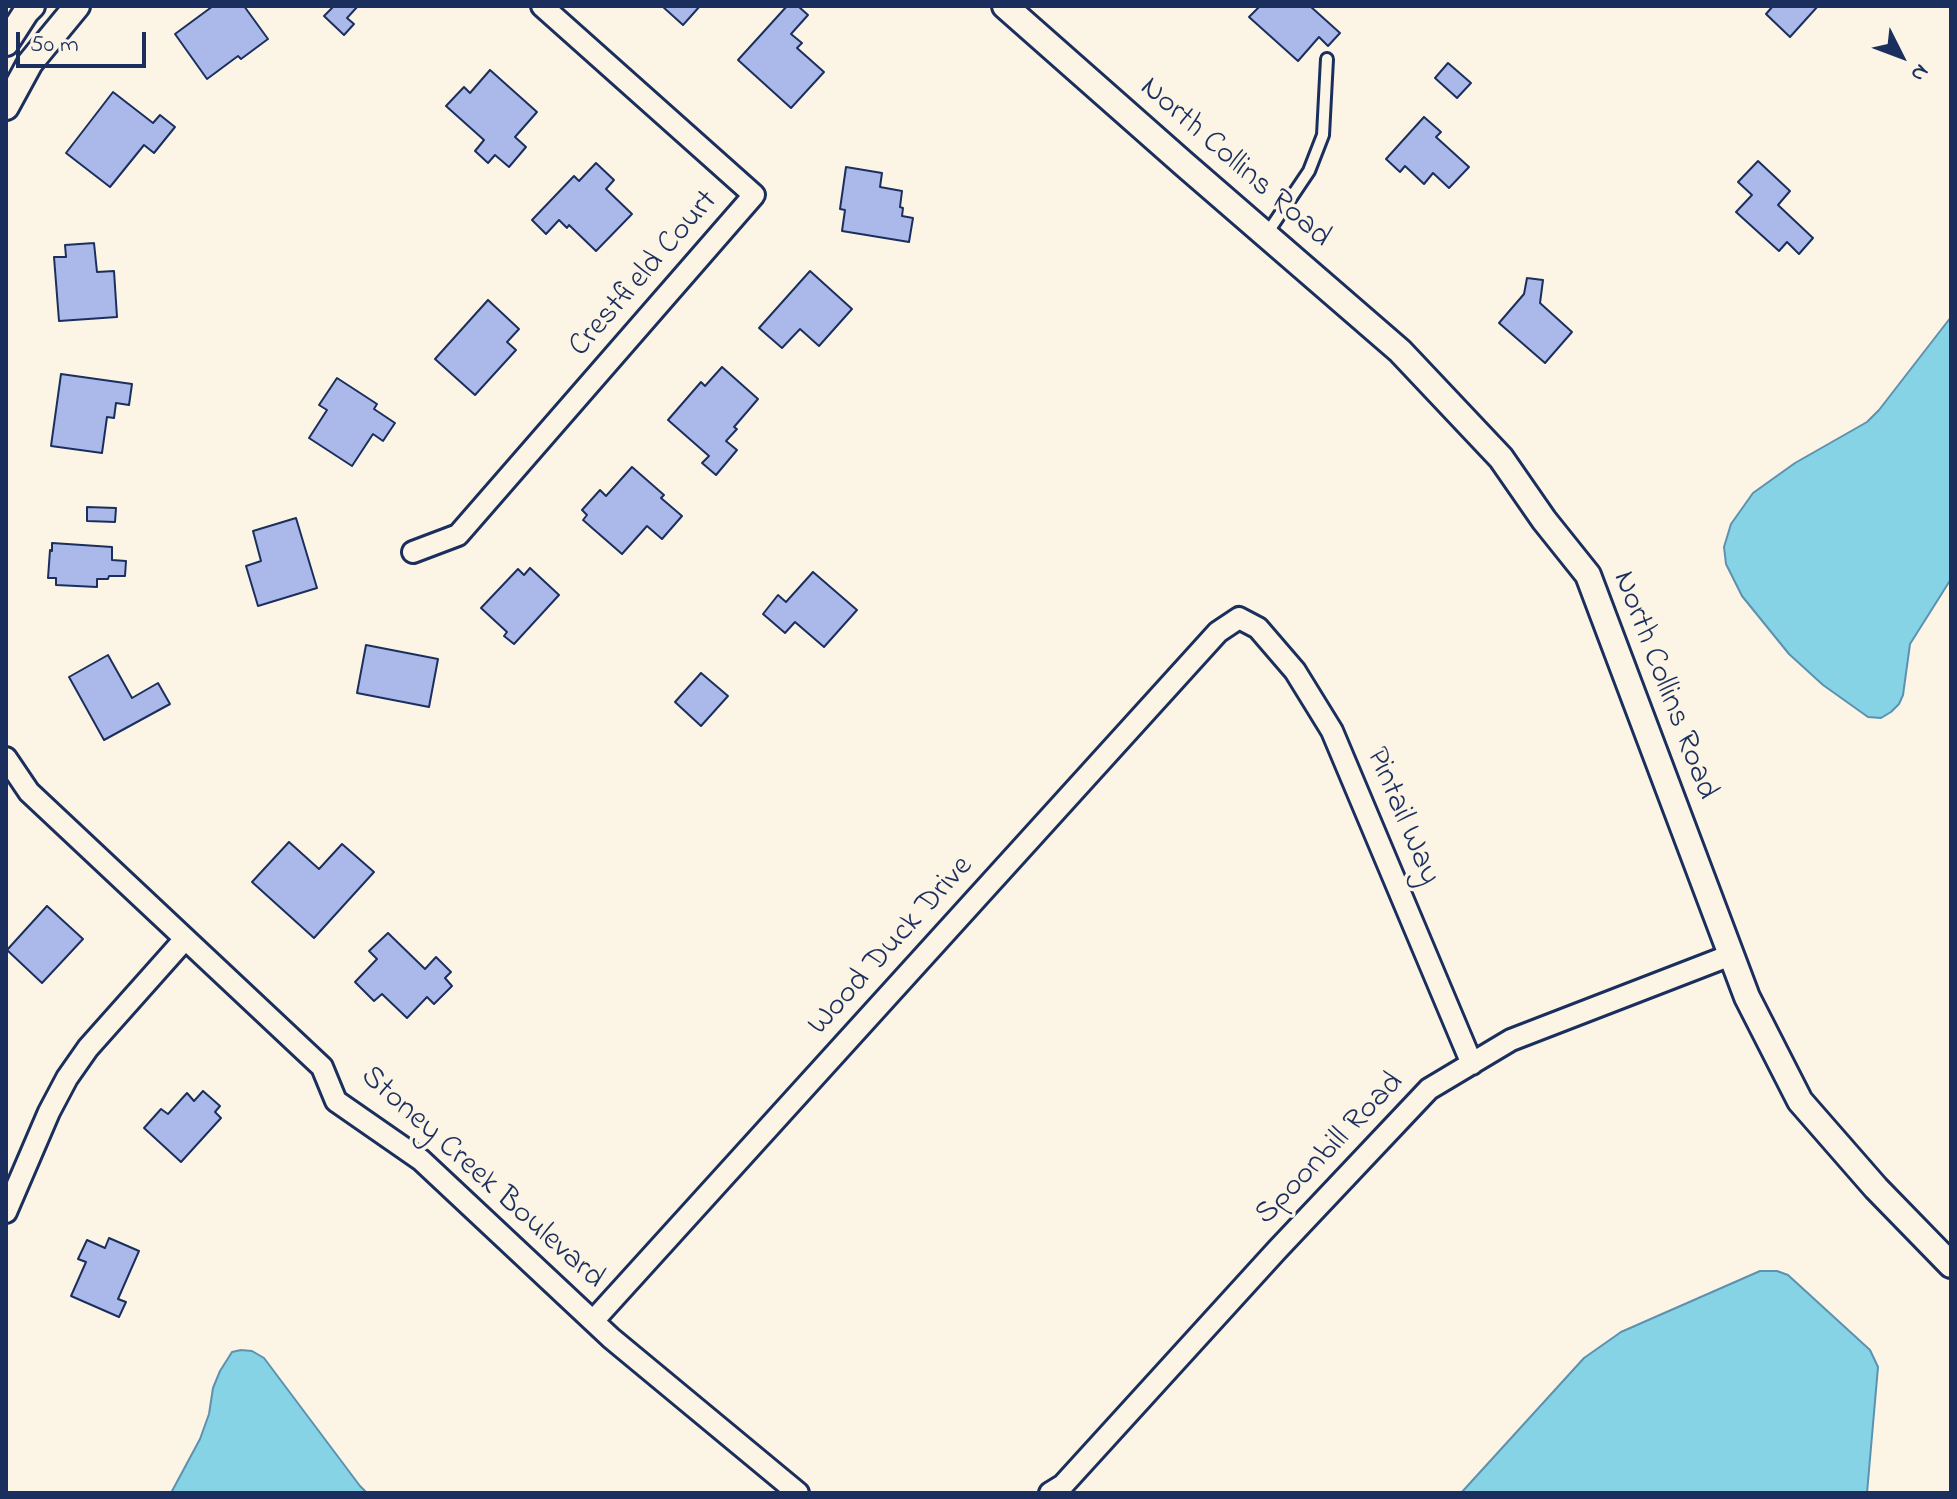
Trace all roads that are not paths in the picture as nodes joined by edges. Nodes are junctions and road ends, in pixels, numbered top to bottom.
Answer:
1 (32, 6) edge
2 (77, 6) edge
3 (542, 6) edge
4 (1005, 6) edge
5 (6, 43) edge
6 (1327, 59) dead end
7 (6, 107) edge
8 (1266, 235) junction
9 (413, 552) dead end
10 (1239, 618) joint
11 (6, 758) edge
12 (185, 939) junction
13 (1731, 955) junction
14 (1472, 1064) junction
15 (6, 1212) edge
16 (1940, 1243) edge
17 (1951, 1265) edge
18 (593, 1321) junction
19 (798, 1493) edge
20 (1050, 1493) edge

1 - 5 street
2 - 7 street
3 - 9 street, Crestfield Court
4 - 8 street, North Collins Road
6 - 8 lane
8 - 13 street, North Collins Road
10 - 14 street, Pintail Way
10 - 18 street, Wood Duck Drive
11 - 12 street, Stoney Creek Boulevard
12 - 15 street
12 - 18 street, Stoney Creek Boulevard
13 - 14 street, Spoonbill Road
13 - 16 street, North Collins Road
14 - 20 street, Spoonbill Road
16 - 17 street, North Collins Road
18 - 19 street, Stoney Creek Boulevard

